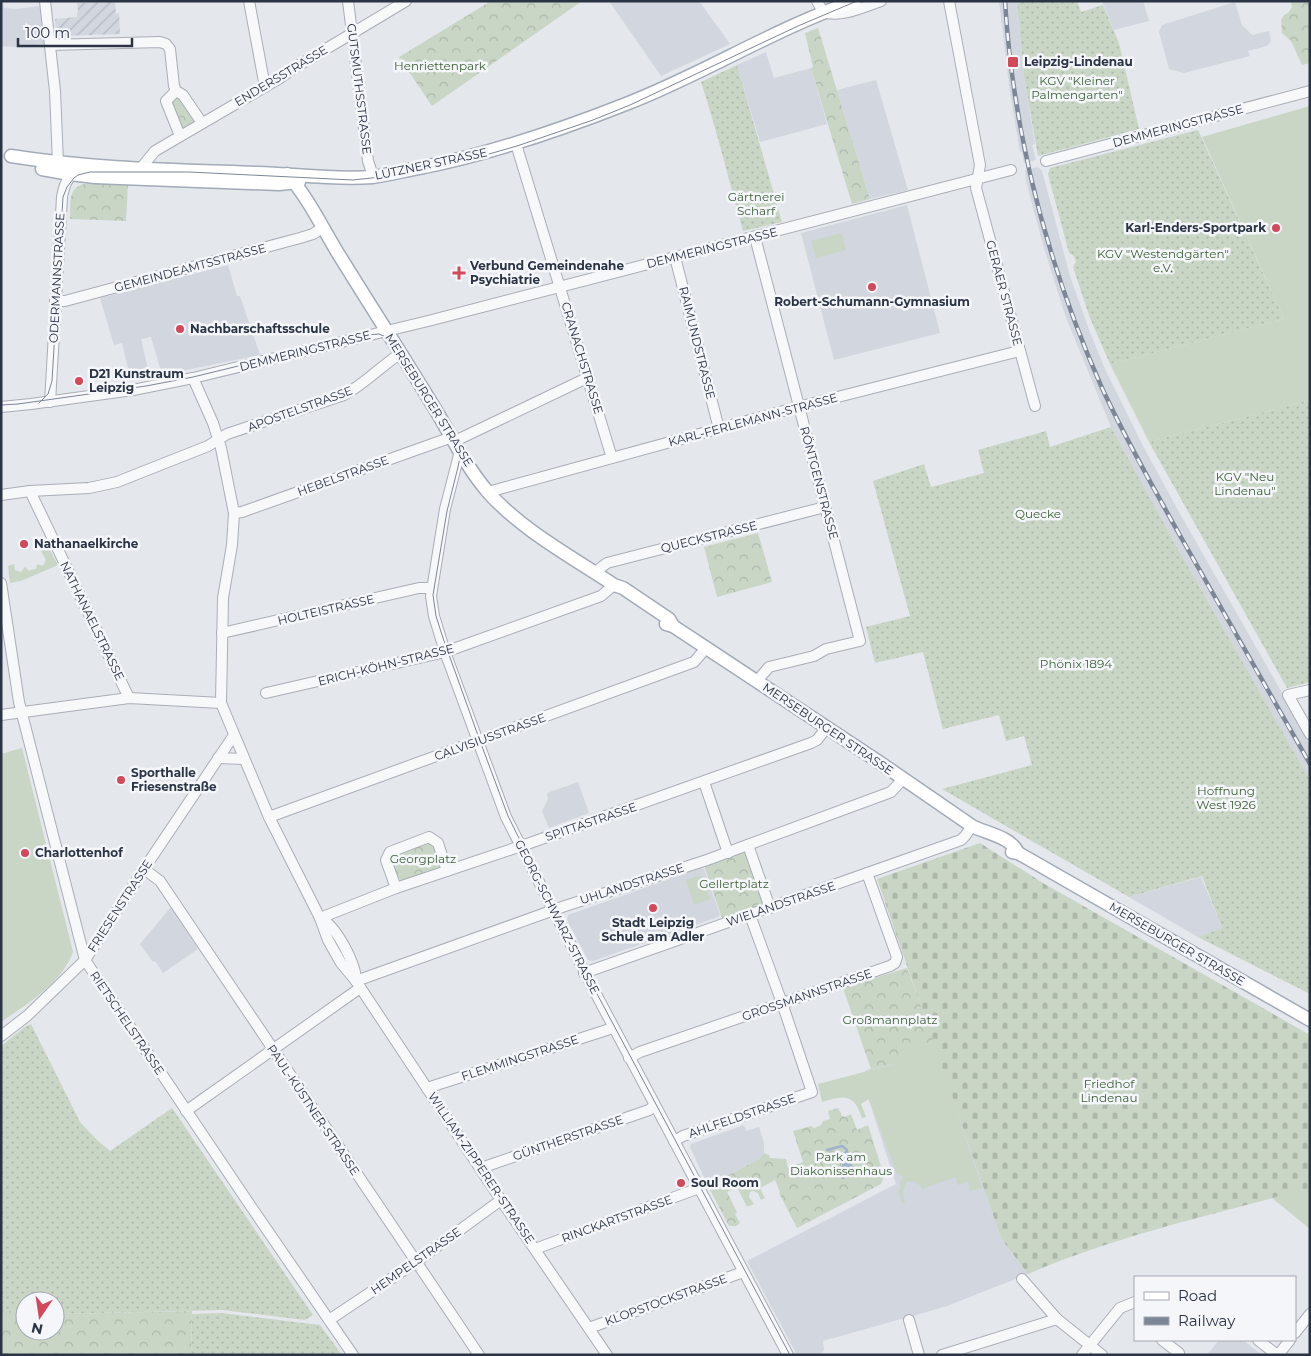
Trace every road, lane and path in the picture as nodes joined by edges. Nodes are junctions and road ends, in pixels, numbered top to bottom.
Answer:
1 (45, 1) edge
2 (249, 1) edge
3 (348, 1) edge
4 (406, 1) edge
5 (837, 1) edge
6 (855, 1) edge
7 (881, 1) edge
8 (949, 1) edge
9 (820, 7) edge
10 (353, 33) junction
11 (50, 45) junction
12 (265, 87) junction
13 (176, 91) junction
14 (1310, 91) edge
15 (202, 123) junction
16 (180, 136) junction
17 (516, 144) junction
18 (6, 153) edge
19 (1046, 161) dead end
20 (58, 163) junction
21 (87, 166) junction
22 (1011, 170) dead end
23 (144, 172) junction
24 (72, 174) junction
25 (373, 176) junction
26 (290, 179) junction
27 (319, 179) junction
28 (978, 179) junction
29 (307, 203) junction
30 (322, 228) junction
31 (755, 237) junction
32 (675, 257) junction
33 (560, 286) junction
34 (55, 301) junction
35 (386, 331) junction
36 (1020, 351) junction
37 (401, 353) junction
38 (589, 377) junction
39 (193, 378) junction
40 (50, 402) junction
41 (1, 406) edge
42 (1035, 406) dead end
43 (798, 407) junction
44 (719, 429) junction
45 (218, 440) junction
46 (455, 443) junction
47 (612, 458) junction
48 (30, 491) junction
49 (488, 492) junction
50 (1, 495) edge
51 (825, 507) junction
52 (234, 513) junction
53 (596, 573) junction
54 (1, 583) edge
55 (614, 586) junction
56 (431, 588) junction
57 (4, 617) edge
58 (222, 633) junction
59 (706, 648) junction
60 (445, 652) junction
61 (757, 681) junction
62 (1310, 690) edge
63 (266, 693) dead end
64 (129, 698) junction
65 (220, 702) junction
66 (22, 712) junction
67 (1, 715) edge
68 (827, 727) junction
69 (1310, 734) edge
70 (234, 735) junction
71 (478, 741) junction
72 (218, 758) junction
73 (244, 760) junction
74 (903, 779) junction
75 (704, 782) junction
76 (269, 817) junction
77 (977, 829) junction
78 (748, 845) junction
79 (521, 846) junction
80 (728, 853) junction
81 (144, 869) junction
82 (447, 871) junction
83 (867, 873) junction
84 (396, 888) junction
85 (770, 908) junction
86 (554, 911) junction
87 (750, 915) junction
88 (320, 918) junction
89 (85, 960) junction
90 (584, 973) junction
91 (358, 984) junction
92 (782, 1003) junction
93 (1310, 1020) edge
94 (613, 1028) junction
95 (1, 1036) edge
96 (273, 1050) junction
97 (629, 1058) junction
98 (427, 1088) junction
99 (654, 1106) junction
100 (186, 1111) junction
101 (674, 1141) junction
102 (481, 1168) junction
103 (699, 1188) junction
104 (502, 1200) junction
105 (535, 1249) junction
106 (416, 1262) junction
107 (743, 1272) junction
108 (1022, 1279) dead end
109 (1134, 1302) edge
110 (1310, 1314) edge
111 (1057, 1319) junction
112 (328, 1320) junction
113 (908, 1320) dead end
114 (589, 1328) junction
115 (1296, 1332) edge
116 (1163, 1341) edge
117 (1259, 1341) edge
118 (1289, 1341) edge
119 (1090, 1346) junction
120 (1179, 1353) dead end
121 (353, 1355) edge
122 (478, 1355) edge
123 (607, 1355) edge
124 (788, 1355) edge
125 (919, 1355) edge
126 (942, 1355) edge
127 (1082, 1355) edge
128 (1102, 1355) edge
129 (1278, 1355) edge

1 - 11 street
2 - 12 street
3 - 10 street, GUTSMUTHSSTRASSE
4 - 10 street, ENDERSSTRASSE
5 - 9 main road, LÜTZNER STRASSE
6 - 9 main road, LÜTZNER STRASSE
7 - 9 street
8 - 28 street, GERAER STRASSE
9 - 17 main road, LÜTZNER STRASSE
10 - 12 street, ENDERSSTRASSE
10 - 25 street, GUTSMUTHSSTRASSE
11 - 13 street
11 - 20 street
12 - 15 street, ENDERSSTRASSE
13 - 15 street
13 - 16 street
14 - 19 street, DEMMERINGSTRASSE
15 - 16 street, ENDERSSTRASSE
16 - 23 street, ENDERSSTRASSE
17 - 25 main road, LÜTZNER STRASSE
17 - 33 street, CRANACHSTRASSE
18 - 20 main road, LÜTZNER STRASSE
18 - 24 main road, LÜTZNER STRASSE
20 - 21 main road, LÜTZNER STRASSE
21 - 23 main road, LÜTZNER STRASSE
21 - 24 street
22 - 28 street, DEMMERINGSTRASSE
23 - 24 main road, LÜTZNER STRASSE
23 - 26 main road, LÜTZNER STRASSE
23 - 26 main road, LÜTZNER STRASSE
24 - 34 street, ODERMANNSTRASSE
25 - 27 main road, LÜTZNER STRASSE
26 - 27 main road, LÜTZNER STRASSE
26 - 29 main road, MERSEBURGER STRASSE
27 - 29 main road
28 - 31 street, DEMMERINGSTRASSE
28 - 36 street, GERAER STRASSE
29 - 30 main road, MERSEBURGER STRASSE
30 - 34 street, GEMEINDEAMTSSTRASSE
30 - 35 main road, MERSEBURGER STRASSE
31 - 32 street, DEMMERINGSTRASSE
31 - 43 street, RÖNTGENSTRASSE
32 - 33 street, DEMMERINGSTRASSE
32 - 44 street, RAIMUNDSTRASSE
33 - 35 street, DEMMERINGSTRASSE
33 - 38 street, CRANACHSTRASSE
34 - 40 street, ODERMANNSTRASSE
35 - 37 main road, MERSEBURGER STRASSE
35 - 39 street, DEMMERINGSTRASSE
36 - 42 street, GERAER STRASSE
36 - 43 street, KARL-FERLEMANN-STRASSE
37 - 45 street, APOSTELSTRASSE
37 - 46 main road, MERSEBURGER STRASSE
38 - 46 street, HEBELSTRASSE
38 - 47 street, CRANACHSTRASSE
39 - 40 street, DEMMERINGSTRASSE
39 - 45 street, WILLIAM-ZIPPERER-STRASSE
40 - 41 street, DEMMERINGSTRASSE
43 - 44 street, KARL-FERLEMANN-STRASSE
43 - 51 street, RÖNTGENSTRASSE
44 - 47 street, KARL-FERLEMANN-STRASSE
45 - 48 street, APOSTELSTRASSE
45 - 52 street, WILLIAM-ZIPPERER-STRASSE
46 - 49 main road, MERSEBURGER STRASSE
46 - 52 street, HEBELSTRASSE
46 - 56 street, GEORG-SCHWARZ-STRASSE
47 - 49 street, KARL-FERLEMANN-STRASSE
48 - 50 street, APOSTELSTRASSE
48 - 64 street, NATHANAELSTRASSE
49 - 53 main road, MERSEBURGER STRASSE
51 - 53 street, QUECKSTRASSE
51 - 61 street, RÖNTGENSTRASSE
52 - 58 street, WILLIAM-ZIPPERER-STRASSE
53 - 55 main road, MERSEBURGER STRASSE
54 - 57 street, RIETSCHELSTRASSE
55 - 59 main road, MERSEBURGER STRASSE
55 - 60 street, ERICH-KÖHN-STRASSE
56 - 58 street, HOLTEISTRASSE
56 - 60 street, GEORG-SCHWARZ-STRASSE
57 - 66 street, RIETSCHELSTRASSE
58 - 65 street, WILLIAM-ZIPPERER-STRASSE
59 - 61 main road, MERSEBURGER STRASSE
59 - 71 street, CALVISIUSSTRASSE
60 - 63 street, ERICH-KÖHN-STRASSE
60 - 71 street, GEORG-SCHWARZ-STRASSE
61 - 68 main road, MERSEBURGER STRASSE
62 - 69 street
64 - 65 street
64 - 66 street
65 - 70 street, WILLIAM-ZIPPERER-STRASSE
66 - 67 street
66 - 89 street, RIETSCHELSTRASSE
68 - 74 main road, MERSEBURGER STRASSE
68 - 75 street, SPITTASTRASSE
70 - 72 street, FRIESENSTRASSE
70 - 73 street, WILLIAM-ZIPPERER-STRASSE
71 - 76 street, CALVISIUSSTRASSE
71 - 79 street, GEORG-SCHWARZ-STRASSE
72 - 73 street
72 - 81 street, FRIESENSTRASSE
73 - 76 street, WILLIAM-ZIPPERER-STRASSE
74 - 77 main road, MERSEBURGER STRASSE
74 - 78 street, UHLANDSTRASSE
75 - 79 street, SPITTASTRASSE
75 - 80 street
76 - 88 street, WILLIAM-ZIPPERER-STRASSE
77 - 83 street, WIELANDSTRASSE
77 - 93 main road, MERSEBURGER STRASSE
78 - 80 street, UHLANDSTRASSE
78 - 85 street
79 - 82 street, SPITTASTRASSE
79 - 86 street, GEORG-SCHWARZ-STRASSE
80 - 86 street, UHLANDSTRASSE
81 - 89 street, FRIESENSTRASSE
81 - 96 street, PAUL-KÜSTNER-STRASSE
82 - 84 street, SPITTASTRASSE
82 - 84 street
83 - 85 street, WIELANDSTRASSE
83 - 92 street, GROSSMANNSTRASSE
84 - 88 street, SPITTASTRASSE
85 - 87 street, WIELANDSTRASSE
86 - 90 street, GEORG-SCHWARZ-STRASSE
86 - 91 street, UHLANDSTRASSE
87 - 90 street, WIELANDSTRASSE
87 - 92 street
88 - 91 street, WILLIAM-ZIPPERER-STRASSE
89 - 95 street, FRIESENSTRASSE
89 - 100 street, RIETSCHELSTRASSE
90 - 94 street, GEORG-SCHWARZ-STRASSE
91 - 96 street, UHLANDSTRASSE
91 - 98 street, WILLIAM-ZIPPERER-STRASSE
92 - 97 street, GROSSMANNSTRASSE
92 - 101 street, AHLFELDSTRASSE
94 - 97 street, GEORG-SCHWARZ-STRASSE
94 - 98 street, FLEMMINGSTRASSE
96 - 100 street, UHLANDSTRASSE
96 - 106 street, PAUL-KÜSTNER-STRASSE
97 - 99 street, GEORG-SCHWARZ-STRASSE
98 - 102 street, WILLIAM-ZIPPERER-STRASSE
99 - 101 street, GEORG-SCHWARZ-STRASSE
99 - 102 street, GÜNTHERSTRASSE
100 - 112 street, RIETSCHELSTRASSE
101 - 103 street, GEORG-SCHWARZ-STRASSE
102 - 104 street, WILLIAM-ZIPPERER-STRASSE
103 - 105 street, RINCKARTSTRASSE
103 - 107 street, GEORG-SCHWARZ-STRASSE
104 - 105 street, WILLIAM-ZIPPERER-STRASSE
104 - 106 street, HEMPELSTRASSE
105 - 114 street, WILLIAM-ZIPPERER-STRASSE
106 - 112 street, HEMPELSTRASSE
106 - 122 street, PAUL-KÜSTNER-STRASSE
107 - 114 street, KLOPSTOCKSTRASSE
107 - 124 street, GEORG-SCHWARZ-STRASSE
108 - 111 street
109 - 119 street
110 - 115 street
111 - 119 street
111 - 126 street
112 - 121 street, RIETSCHELSTRASSE
113 - 125 street
114 - 123 street, WILLIAM-ZIPPERER-STRASSE
116 - 120 street
117 - 129 street
118 - 129 street
119 - 127 street
119 - 128 street

